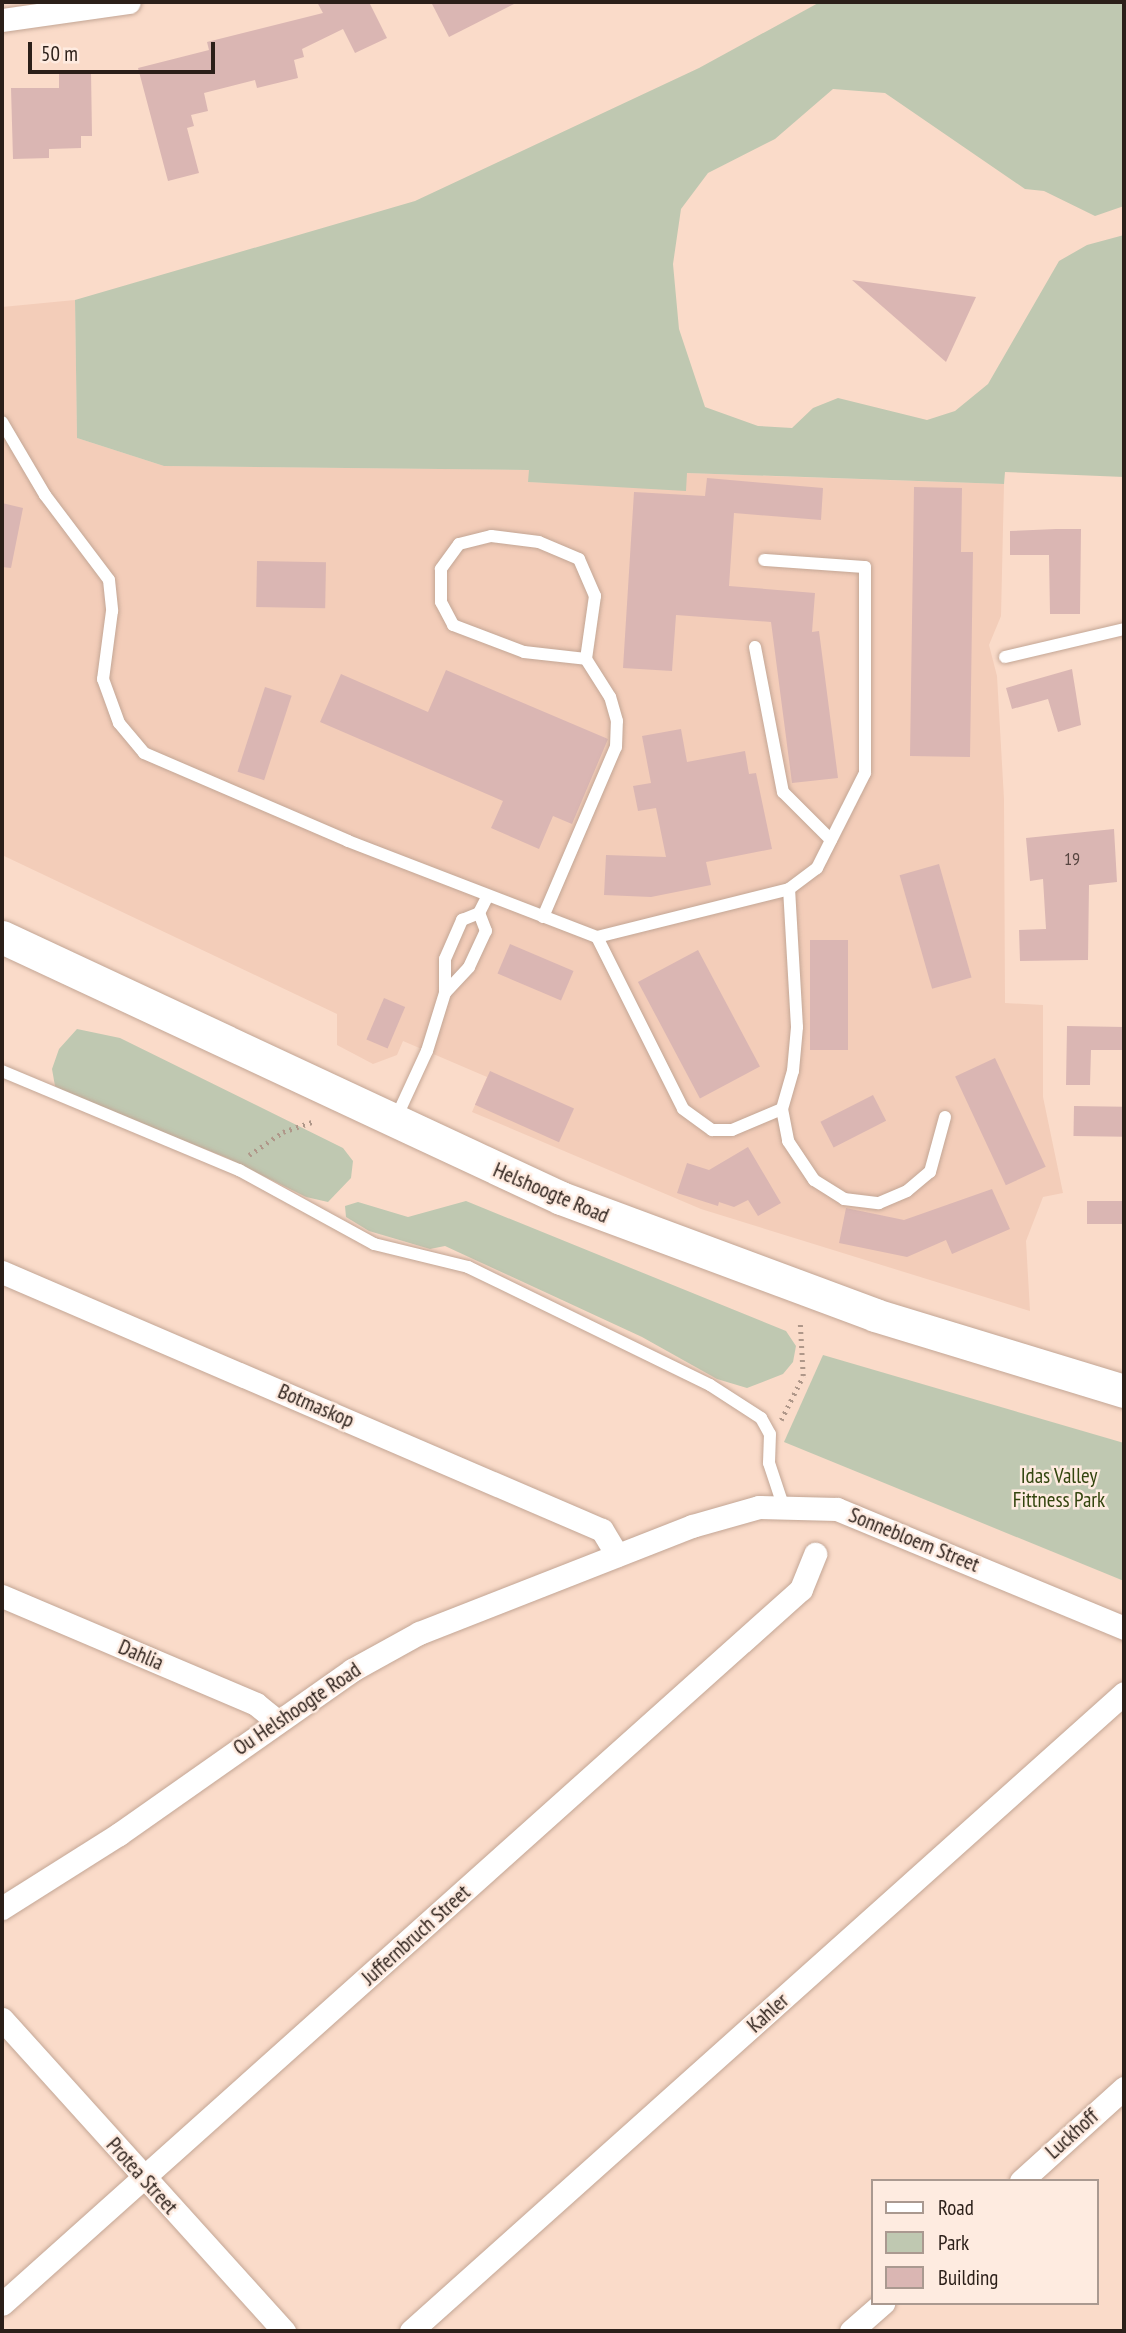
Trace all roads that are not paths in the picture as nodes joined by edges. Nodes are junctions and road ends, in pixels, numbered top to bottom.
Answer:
1 (130, 2) edge
2 (2, 20) edge
3 (2, 422) edge
4 (764, 560) dead end
5 (1124, 629) edge
6 (755, 647) dead end
7 (1004, 657) dead end
8 (586, 659) junction
9 (831, 840) junction
10 (789, 889) junction
11 (487, 897) junction
12 (480, 913) junction
13 (543, 917) junction
14 (2, 937) edge
15 (597, 937) junction
16 (445, 993) junction
17 (2, 1071) edge
18 (782, 1109) junction
19 (945, 1117) dead end
20 (393, 1124) junction
21 (2, 1272) edge
22 (1124, 1391) edge
23 (783, 1505) junction
24 (617, 1555) junction
25 (814, 1555) dead end
26 (2, 1596) edge
27 (1124, 1628) edge
28 (1124, 1693) edge
29 (277, 1721) junction
30 (2, 1908) edge
31 (2, 2019) edge
32 (1124, 2088) edge
33 (144, 2178) junction
34 (1023, 2179) edge
35 (2, 2304) edge
36 (881, 2305) edge
37 (284, 2331) edge
38 (411, 2331) edge
39 (851, 2331) edge

1 - 2 street
3 - 11 lane
4 - 9 lane
5 - 7 lane
6 - 9 lane
8 - 8 lane
8 - 13 lane
9 - 10 lane
10 - 15 lane
10 - 18 lane
11 - 12 lane
11 - 13 lane
12 - 16 lane
12 - 16 lane
13 - 15 lane
14 - 20 main road, Helshoogte Road
15 - 18 lane
16 - 20 lane
17 - 23 lane
18 - 19 lane
20 - 22 main road, Helshoogte Road
21 - 24 street, Botmaskop
23 - 24 street, Sonnebloem Street
23 - 27 street, Sonnebloem Street
24 - 29 street, Ou Helshoogte Road
25 - 33 street, Juffernbruch Street
26 - 29 street, Dahlia
28 - 38 street, Kahler
29 - 30 street, Ou Helshoogte Road
31 - 33 street, Protea Street
32 - 34 street, Luckhoff
33 - 35 street, Juffernbruch Street
33 - 37 street, Protea Street
36 - 39 street

